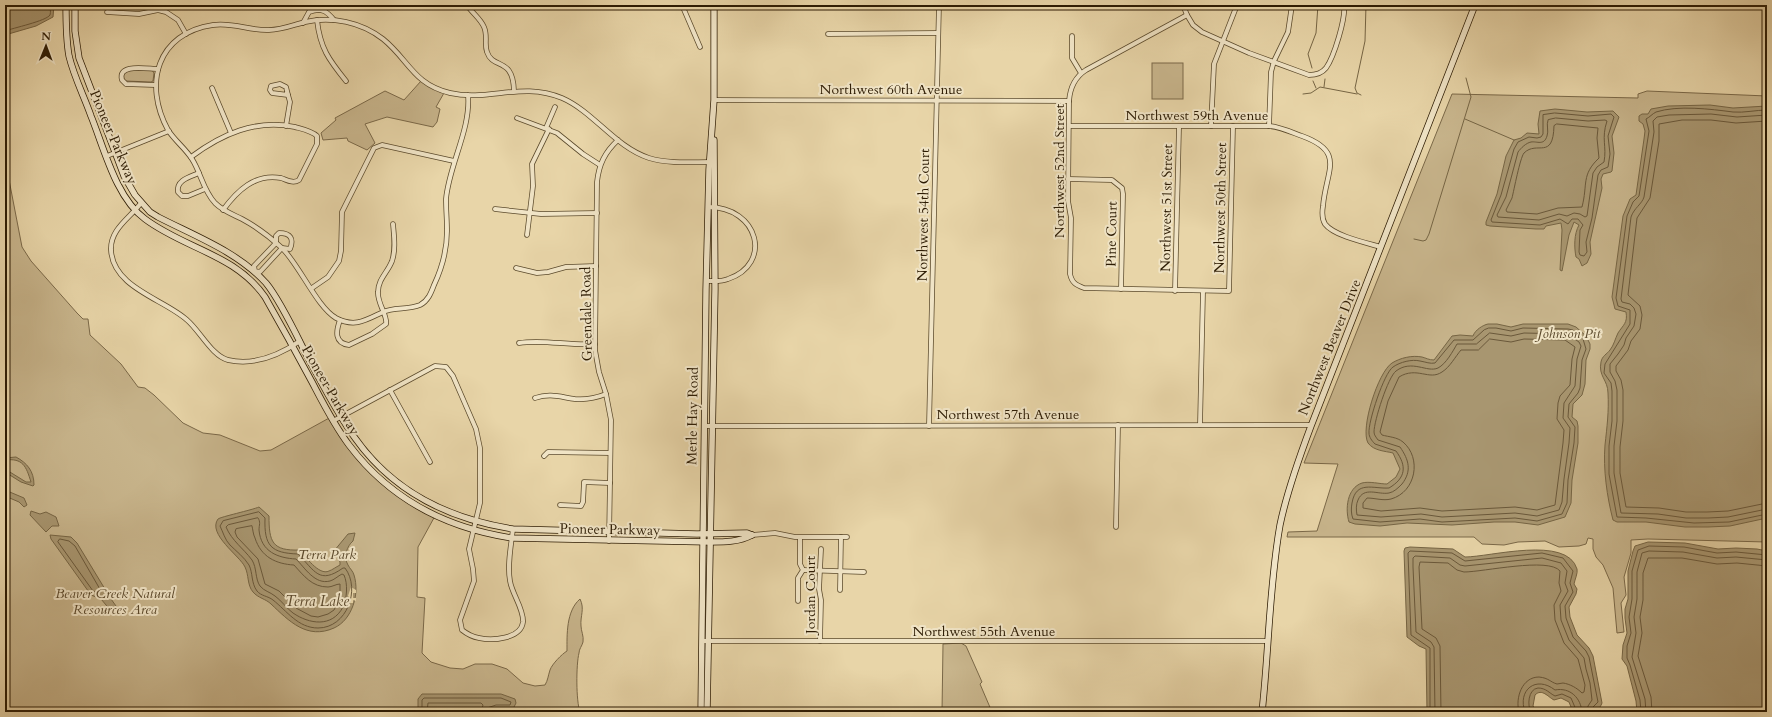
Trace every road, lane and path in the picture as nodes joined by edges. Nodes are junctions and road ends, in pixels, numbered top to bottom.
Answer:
1 (66, 5) edge
2 (75, 5) edge
3 (467, 5) edge
4 (682, 5) edge
5 (714, 5) edge
6 (939, 5) edge
7 (1183, 5) edge
8 (1237, 5) edge
9 (1292, 5) edge
10 (1344, 5) edge
11 (1475, 5) edge
12 (107, 12) dead end
13 (1186, 15) junction
14 (318, 20) junction
15 (334, 20) junction
16 (303, 23) junction
17 (938, 33) junction
18 (186, 34) junction
19 (828, 34) dead end
20 (1072, 36) dead end
21 (1223, 41) junction
22 (700, 47) dead end
23 (1274, 62) junction
24 (158, 69) junction
25 (1081, 73) junction
26 (346, 81) dead end
27 (155, 85) junction
28 (212, 88) dead end
29 (514, 91) junction
30 (288, 95) dead end
31 (468, 95) junction
32 (714, 100) junction
33 (937, 100) junction
34 (1069, 101) junction
35 (555, 107) dead end
36 (517, 118) dead end
37 (286, 126) junction
38 (1070, 126) junction
39 (1212, 126) junction
40 (1233, 126) junction
41 (1269, 126) junction
42 (1179, 127) junction
43 (547, 128) junction
44 (169, 131) junction
45 (231, 133) junction
46 (618, 140) junction
47 (115, 152) junction
48 (107, 156) junction
49 (191, 157) junction
50 (454, 161) junction
51 (712, 162) junction
52 (600, 165) junction
53 (199, 173) junction
54 (1068, 179) junction
55 (205, 189) junction
56 (141, 203) junction
57 (708, 207) junction
58 (715, 207) junction
59 (496, 209) dead end
60 (136, 210) junction
61 (224, 210) junction
62 (530, 213) junction
63 (597, 213) junction
64 (393, 224) dead end
65 (527, 235) dead end
66 (276, 243) junction
67 (1381, 247) junction
68 (284, 250) junction
69 (596, 266) junction
70 (516, 268) dead end
71 (255, 271) junction
72 (249, 278) junction
73 (707, 281) junction
74 (715, 281) junction
75 (312, 288) junction
76 (1121, 289) junction
77 (1175, 291) junction
78 (1203, 291) junction
79 (383, 312) junction
80 (340, 320) junction
81 (300, 341) junction
82 (519, 343) dead end
83 (595, 344) junction
84 (293, 346) junction
85 (390, 390) junction
86 (606, 394) junction
87 (535, 398) dead end
88 (341, 417) junction
89 (333, 421) junction
90 (1118, 425) junction
91 (1200, 425) junction
92 (704, 426) junction
93 (713, 426) junction
94 (929, 426) junction
95 (1311, 426) junction
96 (610, 453) junction
97 (544, 456) dead end
98 (430, 462) dead end
99 (610, 483) junction
100 (560, 505) dead end
101 (475, 522) junction
102 (1116, 527) dead end
103 (513, 529) junction
104 (473, 530) junction
105 (609, 532) junction
106 (702, 534) junction
107 (710, 534) junction
108 (752, 535) junction
109 (841, 537) junction
110 (847, 537) dead end
111 (512, 538) junction
112 (800, 538) junction
113 (609, 541) junction
114 (702, 542) junction
115 (710, 542) junction
116 (821, 549) dead end
117 (803, 570) junction
118 (820, 571) junction
119 (840, 572) junction
120 (864, 572) dead end
121 (840, 590) dead end
122 (798, 601) dead end
123 (705, 641) junction
124 (820, 641) junction
125 (1267, 641) junction
126 (701, 712) edge
127 (707, 712) edge
128 (1262, 712) edge

1 - 48 main road, Pioneer Parkway
2 - 47 main road, Pioneer Parkway
3 - 29 street
4 - 22 street
5 - 32 main road, Merle Hay Road
6 - 17 street, Northwest 54th Court
7 - 13 street
8 - 21 street, Northwest 50th Street
9 - 23 street
10 - 23 street
11 - 67 main road, Northwest Beaver Drive
12 - 18 street
13 - 21 street
13 - 25 street
14 - 15 street
14 - 16 street
14 - 26 street
15 - 16 street
15 - 31 street
16 - 18 street
17 - 19 street
17 - 33 street, Northwest 54th Court
18 - 24 street
20 - 25 street
21 - 23 street
21 - 39 street, Northwest 50th Street
23 - 41 street
24 - 27 street
24 - 27 street
25 - 34 street, Northwest 52nd Street
27 - 44 street
28 - 45 street
29 - 31 street
29 - 46 street
30 - 37 street
31 - 50 street
32 - 33 street, Northwest 60th Avenue
32 - 51 main road, Merle Hay Road
33 - 34 street, Northwest 60th Avenue
33 - 94 street, Northwest 54th Court
34 - 38 street, Northwest 52nd Street
35 - 43 street
36 - 43 street
37 - 45 street
37 - 61 street
38 - 42 street, Northwest 59th Avenue
38 - 54 street, Northwest 52nd Street
39 - 40 street, Northwest 59th Avenue
39 - 42 street, Northwest 59th Avenue
40 - 41 street, Northwest 59th Avenue
40 - 78 street, Northwest 50th Street
41 - 67 street, Northwest 59th Avenue
42 - 77 street, Northwest 51st Street
43 - 52 street
43 - 62 street
44 - 47 street
44 - 49 street
45 - 49 street
46 - 51 street
46 - 52 street, Greendale Road
47 - 48 street
47 - 56 main road, Pioneer Parkway
48 - 60 main road, Pioneer Parkway
49 - 53 street
50 - 75 street
50 - 79 street
51 - 57 main road, Merle Hay Road
51 - 58 main road, Merle Hay Road
52 - 63 street, Greendale Road
53 - 55 street
53 - 55 street
54 - 76 street, Northwest 52nd Street
54 - 76 street, Pine Court
55 - 61 street
56 - 60 street
56 - 71 main road, Pioneer Parkway
57 - 58 street
57 - 73 main road, Merle Hay Road
58 - 74 main road, Merle Hay Road
58 - 74 street
59 - 62 street
60 - 72 main road, Pioneer Parkway
60 - 84 street
61 - 66 street
62 - 63 street
62 - 65 street
63 - 69 street, Greendale Road
64 - 79 street
66 - 68 street
66 - 68 street
66 - 71 street
67 - 95 main road, Northwest Beaver Drive
68 - 71 street
68 - 75 street
69 - 70 street
69 - 83 street, Greendale Road
71 - 72 street
71 - 81 main road, Pioneer Parkway
72 - 84 main road, Pioneer Parkway
73 - 74 street
73 - 92 main road, Merle Hay Road
74 - 93 main road, Merle Hay Road
75 - 80 street
76 - 77 street
77 - 78 street
78 - 91 street, Northwest 50th Street
79 - 80 street
79 - 80 street
81 - 84 street
81 - 88 main road, Pioneer Parkway
82 - 83 street
83 - 86 street, Greendale Road
84 - 89 main road, Pioneer Parkway
85 - 88 street
85 - 98 street
85 - 101 street
86 - 87 street
86 - 96 street, Greendale Road
88 - 89 street
88 - 101 main road, Pioneer Parkway
89 - 104 main road, Pioneer Parkway
90 - 91 street, Northwest 57th Avenue
90 - 94 street, Northwest 57th Avenue
90 - 102 street
91 - 95 street, Northwest 57th Avenue
92 - 93 street, Northwest 57th Avenue
92 - 106 main road, Merle Hay Road
93 - 94 street, Northwest 57th Avenue
93 - 107 main road, Merle Hay Road
95 - 125 main road, Northwest Beaver Drive
96 - 97 street
96 - 99 street, Greendale Road
99 - 100 street
99 - 105 street, Greendale Road
101 - 103 main road, Pioneer Parkway
101 - 104 street
103 - 105 main road, Pioneer Parkway
103 - 111 street
104 - 111 main road, Pioneer Parkway
104 - 111 street
105 - 106 main road, Pioneer Parkway
105 - 113 street, Greendale Road
106 - 107 main road, Pioneer Parkway
106 - 114 main road, Merle Hay Road
107 - 108 main road, Pioneer Parkway
107 - 115 main road, Merle Hay Road
108 - 112 street, Pioneer Parkway
108 - 115 main road, Pioneer Parkway
109 - 110 street, Pioneer Parkway
109 - 112 street, Pioneer Parkway
109 - 119 street
111 - 113 main road, Pioneer Parkway
112 - 117 street
113 - 114 main road, Pioneer Parkway
114 - 115 main road, Pioneer Parkway
114 - 123 main road, Merle Hay Road
115 - 123 main road, Merle Hay Road
116 - 118 street, Jordan Court
117 - 118 street
117 - 122 street
118 - 119 street
118 - 124 street, Jordan Court
119 - 120 street
119 - 121 street
123 - 124 street, Northwest 55th Avenue
123 - 126 main road, Merle Hay Road
123 - 127 main road, Merle Hay Road
124 - 125 street, Northwest 55th Avenue
125 - 128 main road, Northwest Beaver Drive

